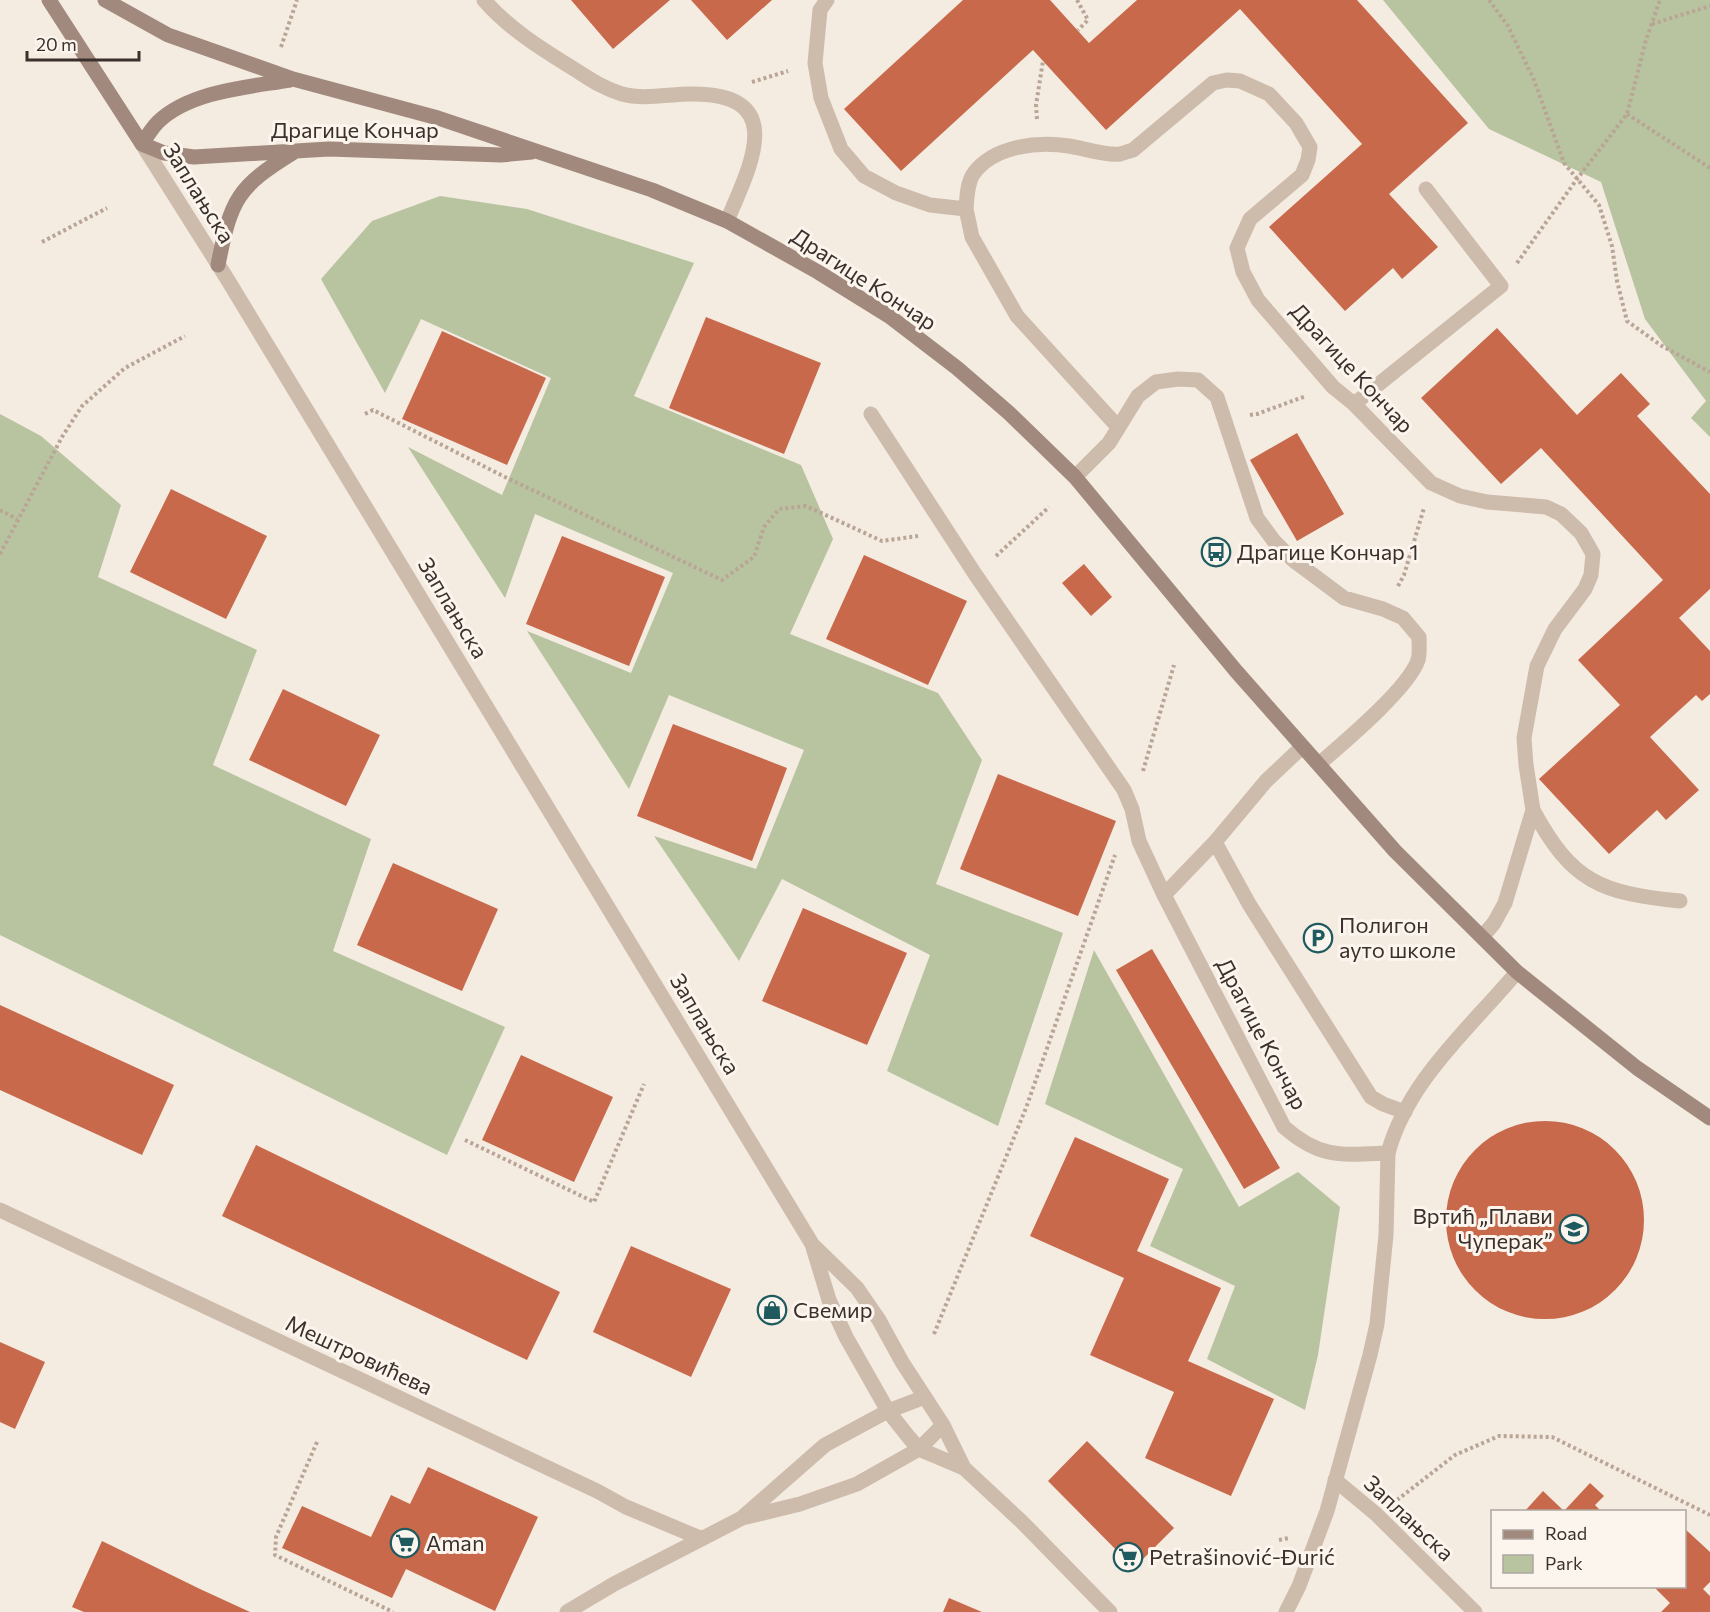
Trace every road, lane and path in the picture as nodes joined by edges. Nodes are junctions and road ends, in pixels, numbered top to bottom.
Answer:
1 (49, 0) edge
2 (105, 0) edge
3 (297, 0) edge
4 (484, 0) edge
5 (1077, 0) edge
6 (1489, 0) edge
7 (1660, 0) edge
8 (823, 5) edge
9 (1710, 6) edge
10 (1652, 25) junction
11 (1078, 30) dead end
12 (279, 52) dead end
13 (1043, 62) dead end
14 (815, 63) junction
15 (293, 79) junction
16 (746, 83) dead end
17 (1627, 114) junction
18 (142, 144) junction
19 (1039, 144) junction
20 (299, 149) junction
21 (535, 152) junction
22 (1710, 168) edge
23 (1577, 179) junction
24 (1426, 189) dead end
25 (107, 208) dead end
26 (966, 209) junction
27 (727, 221) junction
28 (42, 242) dead end
29 (218, 265) junction
30 (1501, 286) junction
31 (185, 336) dead end
32 (1710, 372) edge
33 (1333, 387) junction
34 (1354, 404) junction
35 (365, 414) dead end
36 (871, 414) dead end
37 (1257, 414) dead end
38 (1118, 427) junction
39 (1075, 477) junction
40 (1431, 483) junction
41 (1049, 507) dead end
42 (0, 510) edge
43 (17, 519) junction
44 (949, 532) junction
45 (0, 554) edge
46 (975, 574) junction
47 (1404, 575) dead end
48 (1174, 664) dead end
49 (1302, 747) junction
50 (1318, 764) junction
51 (1132, 809) junction
52 (1533, 810) junction
53 (1215, 842) junction
54 (1107, 876) dead end
55 (1164, 895) junction
56 (1680, 901) dead end
57 (1482, 937) junction
58 (1517, 972) junction
59 (644, 1084) dead end
60 (1405, 1112) junction
61 (1710, 1118) edge
62 (465, 1140) dead end
63 (1388, 1153) junction
64 (0, 1210) edge
65 (812, 1244) junction
66 (934, 1334) dead end
67 (925, 1397) junction
68 (888, 1411) junction
69 (943, 1425) junction
70 (317, 1442) dead end
71 (919, 1449) junction
72 (964, 1468) junction
73 (1335, 1480) junction
74 (1376, 1514) junction
75 (1710, 1515) edge
76 (742, 1518) junction
77 (700, 1538) junction
78 (393, 1612) edge
79 (567, 1612) edge
80 (1110, 1612) edge
81 (1286, 1612) edge
82 (1475, 1612) edge

1 - 18 main road, Заплањска
2 - 15 main road, Драгице Кончар
3 - 12 path
4 - 27 street
5 - 11 path
6 - 23 path
7 - 10 path
8 - 14 street
9 - 10 path
10 - 17 path
13 - 19 path
14 - 16 path
14 - 26 street
15 - 18 main road
15 - 21 main road, Драгице Кончар
17 - 22 path
17 - 23 path
18 - 20 main road, Драгице Кончар
18 - 29 street, Заплањска
19 - 26 street, Драгице Кончар
19 - 33 street, Драгице Кончар
20 - 21 main road, Драгице Кончар
20 - 29 main road
21 - 27 main road, Драгице Кончар
23 - 30 path
23 - 32 path
24 - 30 street
25 - 28 path
26 - 38 street, Драгице Кончар
27 - 39 main road, Драгице Кончар
29 - 65 street, Заплањска
30 - 34 street
31 - 43 path
33 - 34 street, Драгице Кончар
33 - 37 path
34 - 40 street, Драгице Кончар
35 - 44 path
36 - 44 street, Драгице Кончар
38 - 39 street
38 - 50 street
39 - 49 main road, Драгице Кончар
40 - 47 path
40 - 52 street, Драгице Кончар
41 - 46 path
42 - 43 path
43 - 45 path
44 - 46 street, Драгице Кончар
46 - 51 street, Драгице Кончар
48 - 51 path
49 - 50 main road, Драгице Кончар
49 - 53 street
50 - 57 main road, Драгице Кончар
51 - 55 street, Драгице Кончар
52 - 56 street
52 - 57 street, Драгице Кончар
53 - 55 street
53 - 60 street
54 - 66 path
55 - 63 street, Драгице Кончар
57 - 58 main road, Драгице Кончар
58 - 60 street
58 - 61 main road, Драгице Кончар
59 - 62 path
60 - 63 street
63 - 73 street
64 - 77 street, Мештровићева
65 - 67 street, Заплањска
65 - 68 street, Заплањска
67 - 68 street
67 - 69 street, Заплањска
68 - 71 street, Заплањска
68 - 76 street
69 - 71 street
69 - 72 street, Заплањска
70 - 78 path
71 - 72 street, Заплањска
71 - 76 street
72 - 80 street, Заплањска
73 - 74 street, Заплањска
73 - 81 street, Заплањска
74 - 75 path
74 - 82 street, Заплањска
76 - 77 street
77 - 79 street

